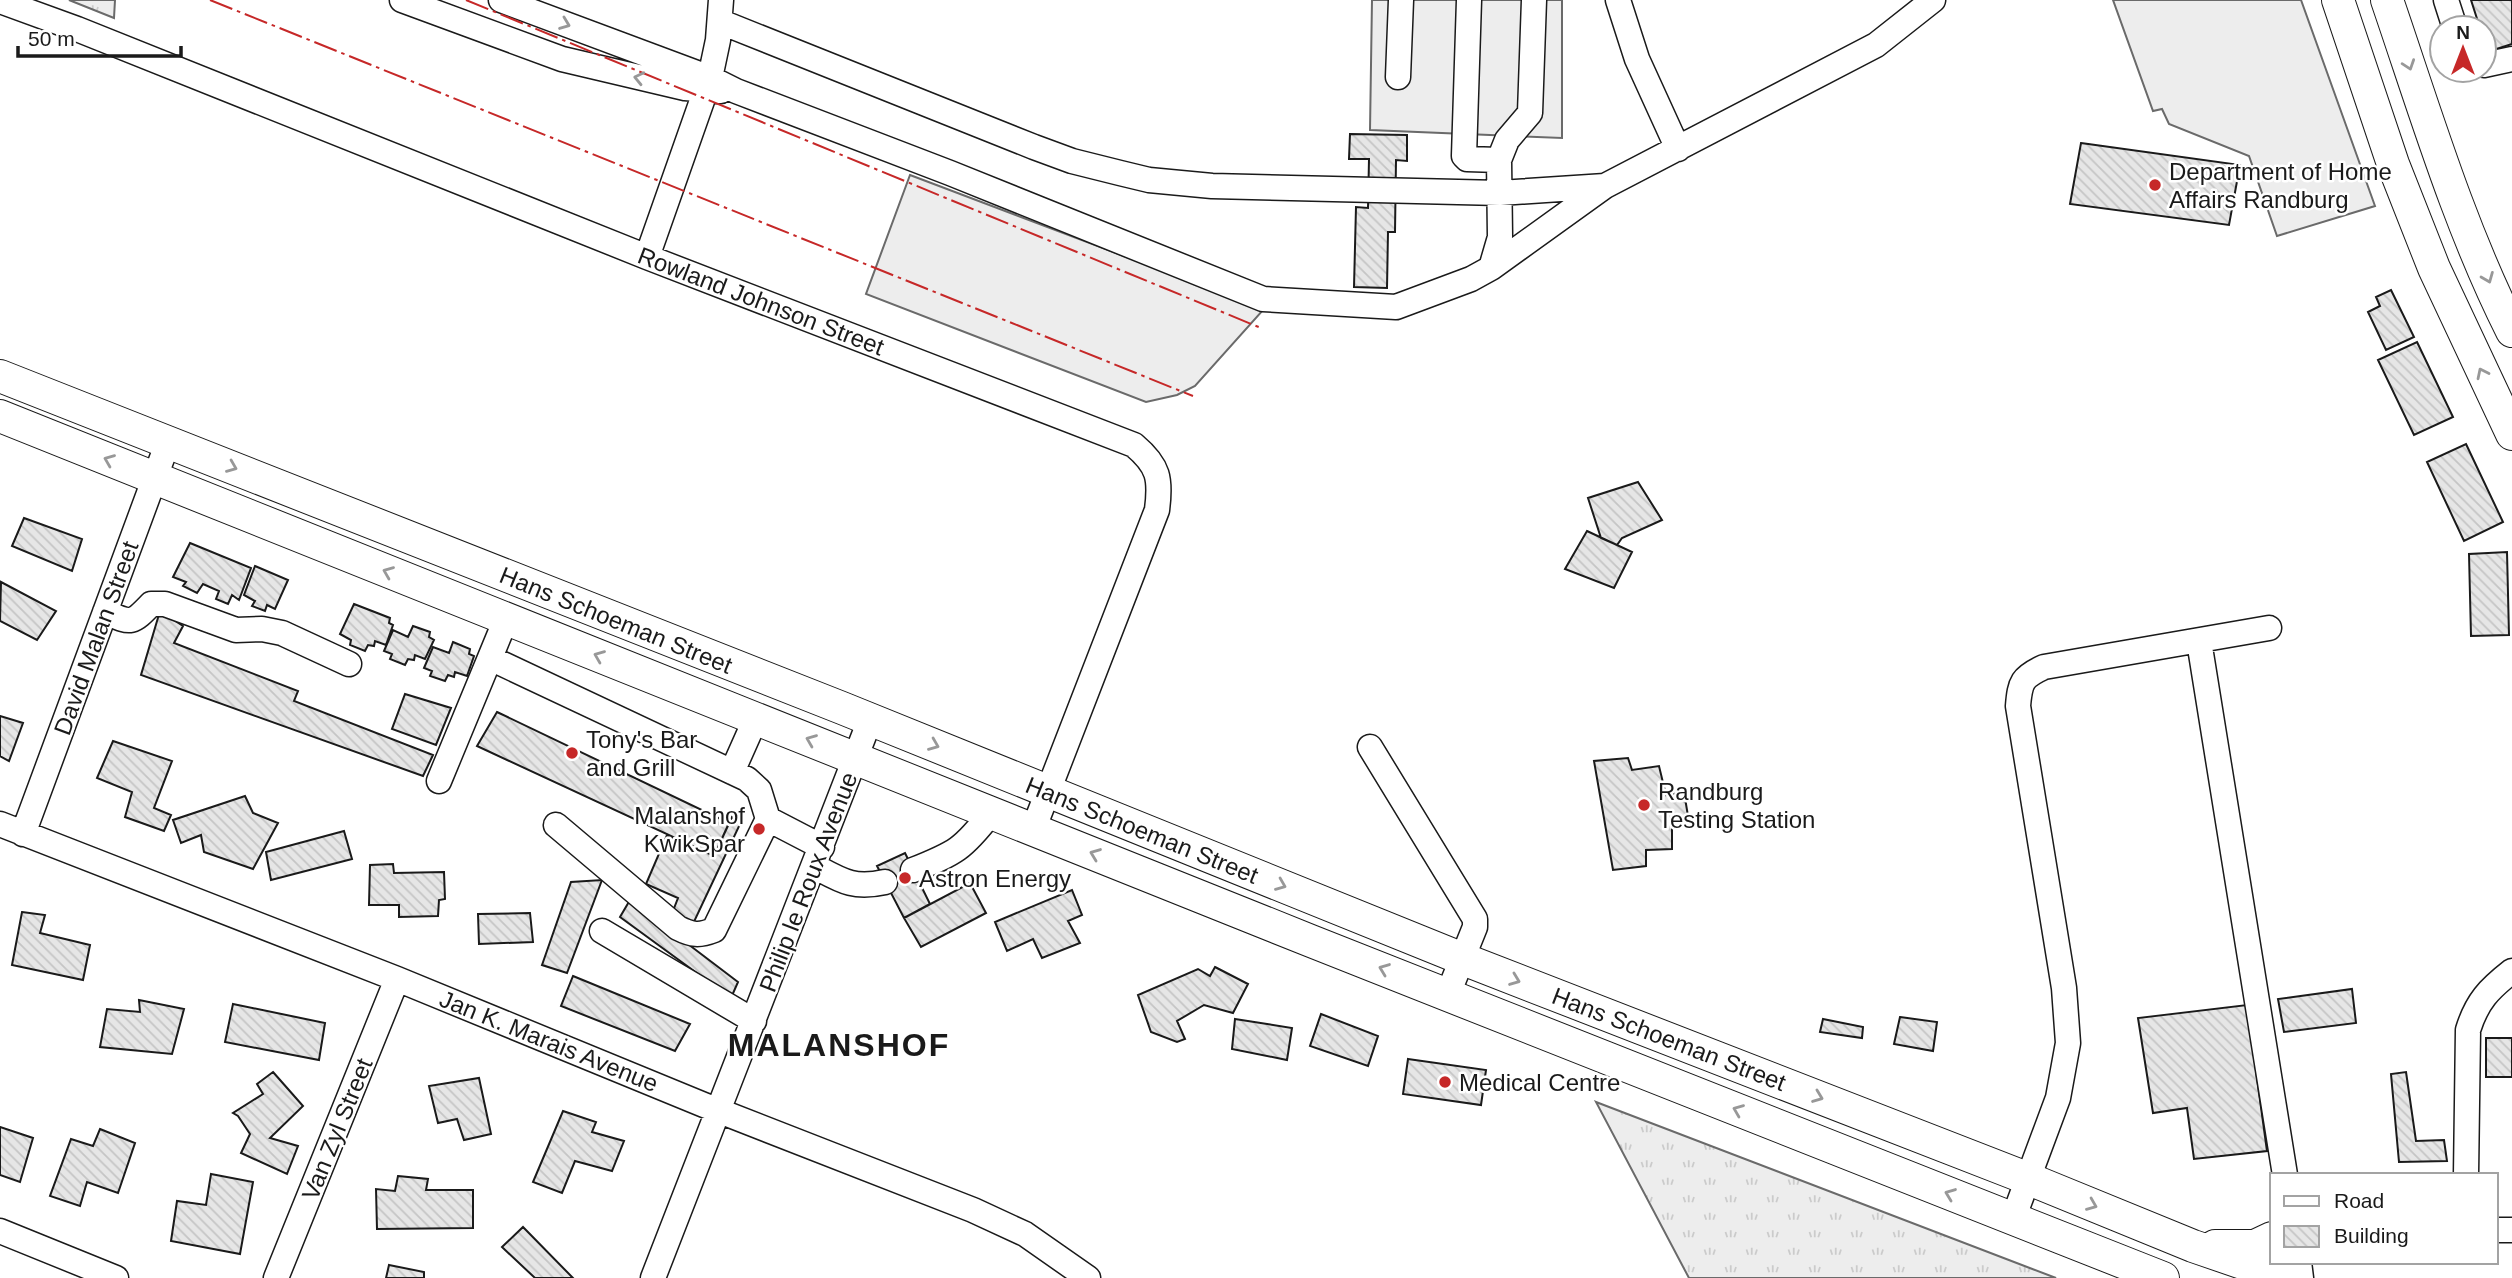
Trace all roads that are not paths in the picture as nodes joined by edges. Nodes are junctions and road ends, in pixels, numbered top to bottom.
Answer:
1 (402, 0) edge
2 (501, 0) edge
3 (1401, 0) edge
4 (1469, 0) edge
5 (1534, 0) edge
6 (1618, 0) edge
7 (2338, 0) edge
8 (2387, 0) edge
9 (0, 1) edge
10 (1930, 1) edge
11 (721, 11) edge
12 (534, 12) junction
13 (522, 44) junction
14 (1398, 77) dead end
15 (708, 85) junction
16 (1678, 149) junction
17 (1499, 160) junction
18 (1605, 186) junction
19 (1500, 193) junction
20 (647, 257) junction
21 (1491, 268) junction
22 (2512, 331) edge
23 (0, 376) edge
24 (0, 416) edge
25 (2512, 434) edge
26 (168, 442) junction
27 (155, 479) junction
28 (105, 612) junction
29 (506, 619) junction
30 (2269, 628) dead end
31 (2199, 641) junction
32 (490, 658) junction
33 (349, 664) dead end
34 (756, 718) junction
35 (870, 720) junction
36 (1370, 747) dead end
37 (856, 758) junction
38 (732, 772) junction
39 (439, 781) dead end
40 (1049, 793) junction
41 (991, 813) junction
42 (768, 820) junction
43 (0, 824) edge
44 (556, 825) dead end
45 (1033, 830) junction
46 (23, 834) junction
47 (818, 856) junction
48 (913, 870) dead end
49 (886, 882) dead end
50 (602, 931) dead end
51 (1463, 959) junction
52 (2512, 971) edge
53 (397, 979) junction
54 (1448, 994) junction
55 (754, 1021) junction
56 (719, 1111) junction
57 (2285, 1173) edge
58 (2466, 1173) edge
59 (2029, 1179) junction
60 (2013, 1219) junction
61 (0, 1231) edge
62 (2270, 1239) edge
63 (2193, 1246) junction
64 (116, 1278) edge
65 (276, 1278) edge
66 (653, 1278) edge
67 (1088, 1278) edge
68 (2163, 1278) edge
69 (2286, 1278) edge

1 - 13 street
2 - 12 street
3 - 14 street
4 - 17 street
5 - 17 street
6 - 16 street
25 -> 7 main road
8 -> 22 main road
9 - 20 street, Rowland Johnson Street
10 - 16 street
11 - 15 street
11 - 19 street
12 - 13 street
12 -> 15 street
15 -> 13 street
15 - 20 street
15 - 21 street
16 - 18 street
17 - 19 street
18 - 19 street
18 - 21 street
19 - 21 street
20 - 40 street, Rowland Johnson Street
23 - 26 main road, Hans Schoeman Street
27 -> 24 main road, Hans Schoeman Street
26 - 27 street, David Malan Street
26 -> 35 main road, Hans Schoeman Street
27 - 28 street, David Malan Street
29 -> 27 main road, Hans Schoeman Street
28 - 33 street
28 - 46 street, David Malan Street
29 - 32 street
34 -> 29 main road, Hans Schoeman Street
30 - 31 street
31 - 57 street
31 - 59 street
32 - 38 street
32 - 39 street
37 -> 34 main road, Hans Schoeman Street
34 - 38 street
35 - 37 street, Philip le Roux Avenue
35 -> 40 main road, Hans Schoeman Street
36 - 51 street
37 - 41 main road, Hans Schoeman Street
37 - 47 street, Philip le Roux Avenue
38 - 42 street
40 - 45 street, Rowland Johnson Street
40 -> 51 main road, Hans Schoeman Street
41 - 45 main road, Hans Schoeman Street
41 - 48 street
42 - 44 street
42 - 47 street
43 - 46 street, Jan K. Marais Avenue
54 -> 45 main road, Hans Schoeman Street
46 - 53 street, Jan K. Marais Avenue
47 - 49 street
47 - 55 street, Philip le Roux Avenue
50 - 55 street
51 - 54 street
51 -> 59 main road, Hans Schoeman Street
52 - 58 street
53 - 56 street, Jan K. Marais Avenue
53 - 65 street, Van Zyl Street
60 -> 54 main road, Hans Schoeman Street
55 - 56 street, Philip le Roux Avenue
56 - 66 street, Philip le Roux Avenue
56 - 67 street, Jan K. Marais Avenue
59 - 60 street
59 -> 63 main road, Hans Schoeman Street
60 - 68 main road, Hans Schoeman Street
61 - 64 street
62 - 63 main road
63 - 69 main road, Hans Schoeman Street

